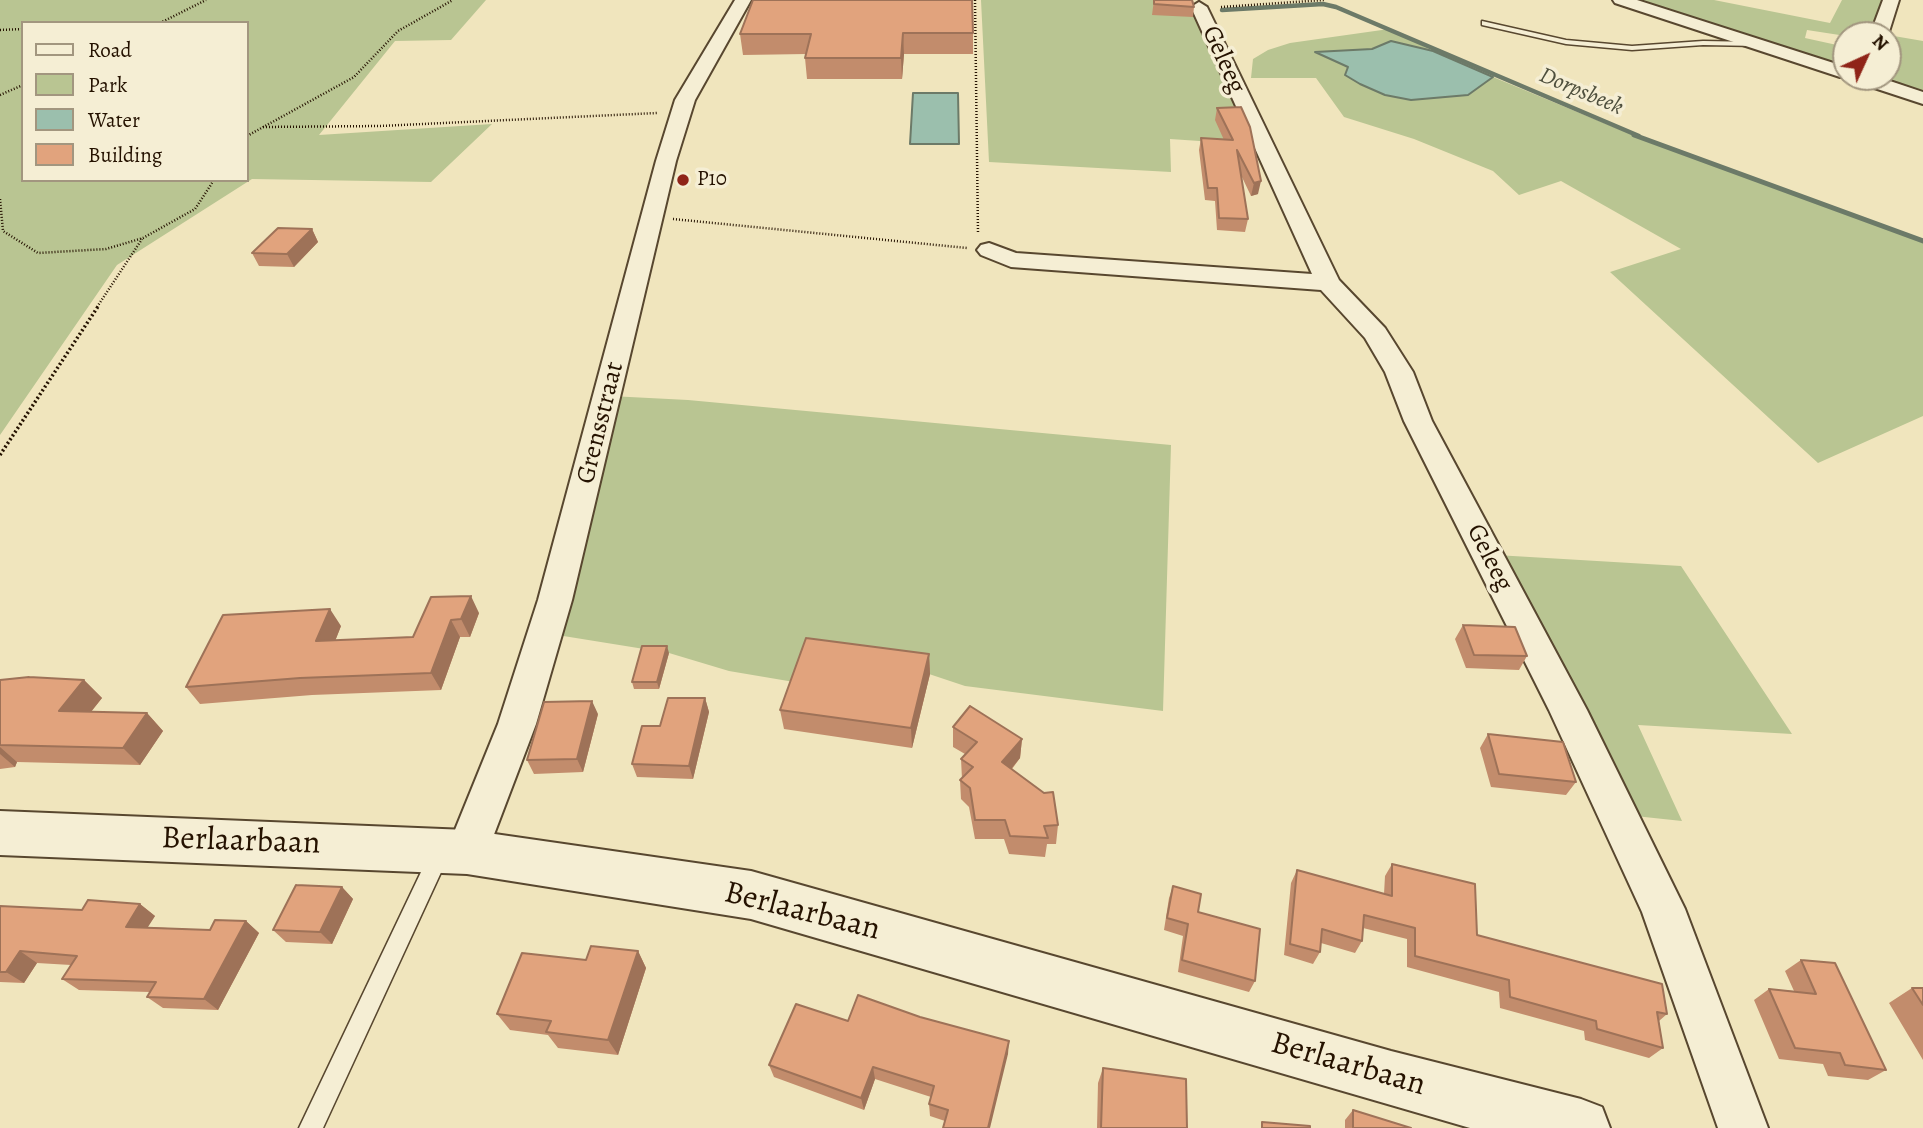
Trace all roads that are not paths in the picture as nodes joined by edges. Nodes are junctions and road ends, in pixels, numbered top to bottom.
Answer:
1 (743, 0) edge
2 (1621, 0) edge
3 (1891, 0) edge
4 (1198, 4) edge
5 (1884, 21) edge
6 (1485, 23) dead end
7 (1758, 44) junction
8 (1832, 68) edge
9 (1902, 91) edge
10 (1923, 98) edge
11 (989, 250) road end
12 (1328, 283) junction
13 (0, 833) edge
14 (454, 851) junction
15 (311, 1128) edge
16 (1581, 1128) edge
17 (1743, 1128) edge

1 - 14 street, Grensstraat
2 - 7 street
3 - 5 street
4 - 12 street, Geleeg
6 - 7 lane
7 - 8 street
9 - 10 street
11 - 12 street
12 - 17 street, Geleeg
13 - 14 street, Berlaarbaan
14 - 15 lane
14 - 16 street, Berlaarbaan

